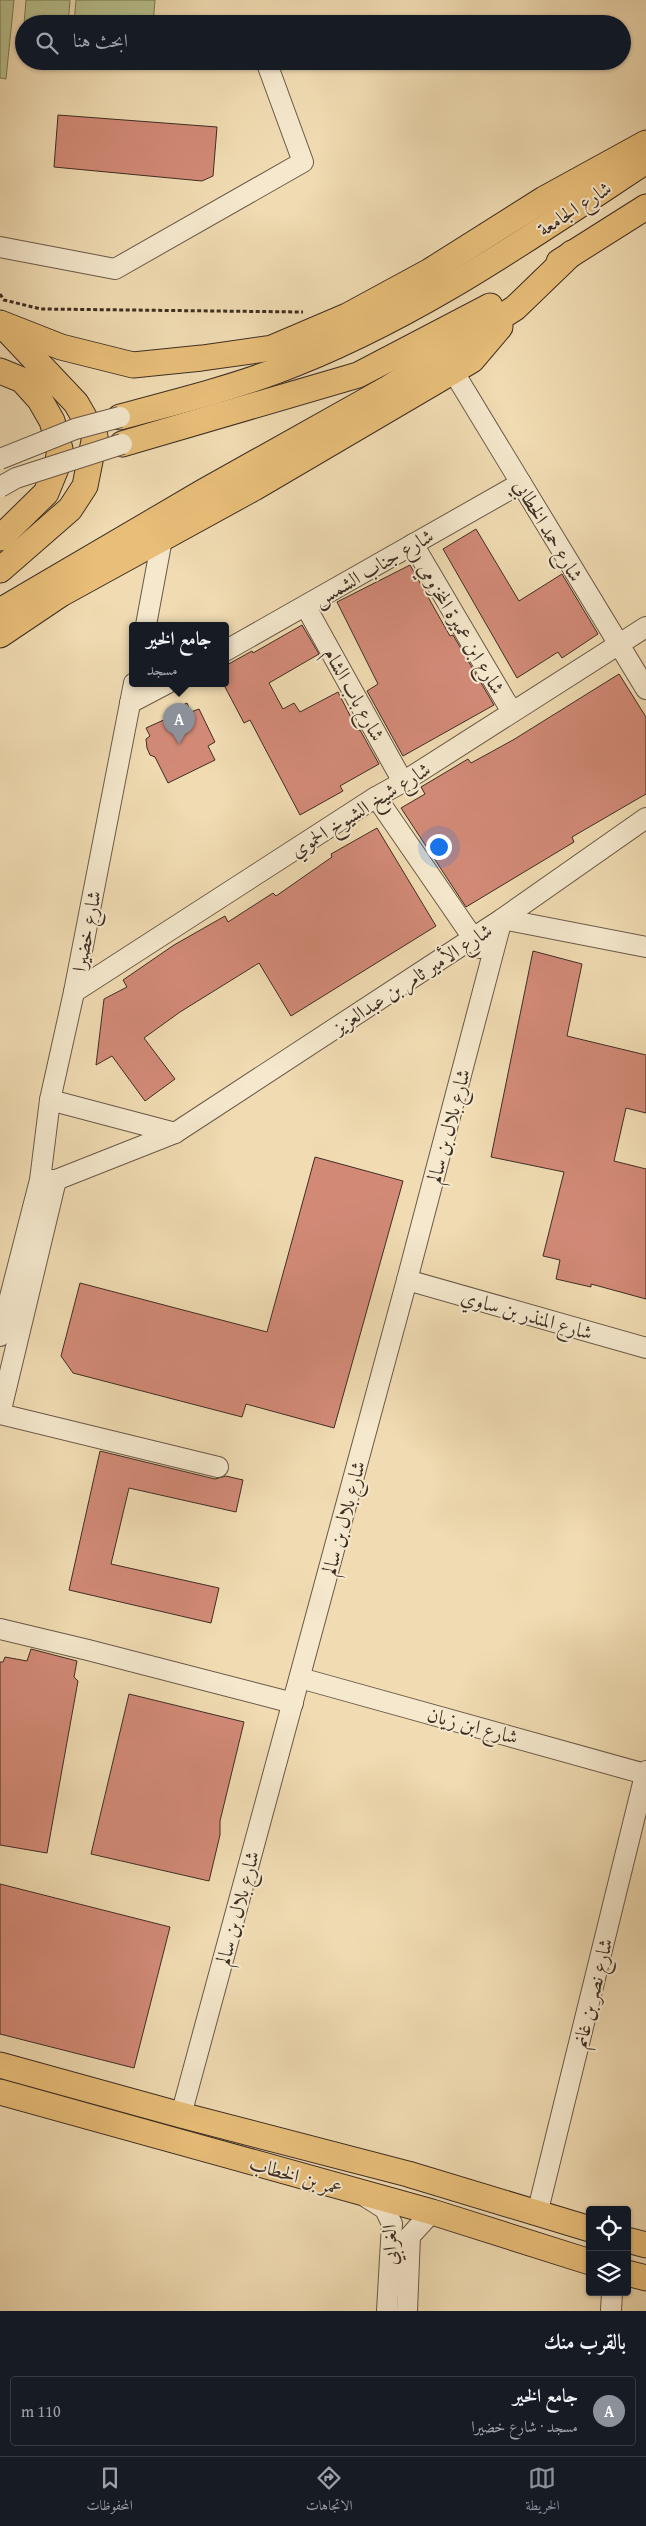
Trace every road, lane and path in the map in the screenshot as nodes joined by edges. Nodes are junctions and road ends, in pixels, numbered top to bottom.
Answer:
1 (269, 70) edge
2 (646, 143) edge
3 (646, 161) edge
4 (646, 207) edge
5 (0, 247) edge
6 (572, 253) junction
7 (0, 294) edge
8 (515, 308) junction
9 (313, 312) dead end
10 (1, 324) edge
11 (0, 371) edge
12 (453, 371) junction
13 (120, 416) joint
14 (122, 444) joint
15 (0, 459) edge
16 (521, 483) junction
17 (0, 487) edge
18 (0, 538) edge
19 (162, 539) junction
20 (413, 544) junction
21 (0, 570) edge
22 (306, 606) junction
23 (0, 611) edge
24 (147, 622) edge
25 (646, 628) edge
26 (0, 635) edge
27 (619, 645) junction
28 (229, 649) edge
29 (133, 687) edge
30 (161, 687) edge
31 (646, 689) edge
32 (130, 704) junction
33 (513, 710) junction
34 (403, 782) junction
35 (376, 797) junction
36 (646, 818) edge
37 (502, 919) junction
38 (471, 938) junction
39 (646, 947) edge
40 (491, 964) junction
41 (74, 992) junction
42 (50, 1100) junction
43 (175, 1133) junction
44 (48, 1180) junction
45 (407, 1280) junction
46 (0, 1336) edge
47 (646, 1348) edge
48 (0, 1414) edge
49 (218, 1467) dead end
50 (0, 1629) edge
51 (300, 1678) junction
52 (293, 1703) junction
53 (646, 1772) edge
54 (642, 1806) edge
55 (0, 2065) edge
56 (0, 2092) edge
57 (181, 2115) junction
58 (360, 2193) junction
59 (432, 2212) junction
60 (537, 2214) junction
61 (586, 2228) edge
62 (631, 2241) edge
63 (646, 2245) edge
64 (586, 2261) edge
65 (631, 2274) edge
66 (646, 2278) edge
67 (612, 2296) edge
68 (388, 2311) edge
69 (407, 2311) edge
70 (611, 2311) edge

1 - 5 street
2 - 10 main road
3 - 13 main road, شارع الجامعة
4 - 6 main road, شارع الجامعة
6 - 8 main road
6 - 14 main road
7 - 9 path
8 - 12 main road
8 - 23 main road
10 - 21 main road
11 - 18 main road
12 - 16 street, شارع حمد الخطابي
12 - 19 main road
13 - 15 street, bridge
14 - 17 street, bridge
16 - 20 street, شارع جناب الشمس
16 - 27 street, شارع حمد الخطابي
19 - 24 street
19 - 26 main road
20 - 22 street, شارع جناب الشمس
20 - 33 street, شارع ابن عميرة المخزومي
22 - 28 street, شارع جناب الشمس
22 - 34 street, شارع باب الشام
25 - 27 street, شارع شيخ الشيوخ الحموي
27 - 31 street, شارع حمد الخطابي
27 - 33 street, شارع شيخ الشيوخ الحموي
29 - 32 street, شارع خضيرا
30 - 32 street
32 - 41 street, شارع خضيرا
33 - 34 street, شارع شيخ الشيوخ الحموي
34 - 35 street, شارع شيخ الشيوخ الحموي
35 - 38 street
35 - 41 street, شارع شيخ الشيوخ الحموي
36 - 37 street, شارع الأمير ثامر بن عبدالعزيز
37 - 38 street, شارع الأمير ثامر بن عبدالعزيز
37 - 39 street
37 - 40 street, شارع بلال بن سالم
38 - 40 street
38 - 43 street, شارع الأمير ثامر بن عبدالعزيز
40 - 45 street, شارع بلال بن سالم
41 - 42 street, شارع خضيرا
42 - 43 street
42 - 44 street, شارع خضيرا
43 - 44 street, شارع الأمير ثامر بن عبدالعزيز
44 - 46 street
44 - 48 street
45 - 47 street, شارع المنذر بن ساوي
45 - 51 street, شارع بلال بن سالم
48 - 49 street
50 - 52 street
51 - 52 street, شارع بلال بن سالم
51 - 53 street, شارع ابن زيان
52 - 57 street, شارع بلال بن سالم
53 - 54 street, شارع نصر بن غانم
54 - 60 street, شارع نصر بن غانم
55 - 57 main road
56 - 58 main road, عمر بن الخطاب
57 - 60 main road
58 - 59 main road, عمر بن الخطاب
58 - 68 street, الغرابي
59 - 64 main road, عمر بن الخطاب
59 - 69 street, الغرابي
60 - 61 main road
62 - 63 main road
65 - 66 main road
67 - 70 street

